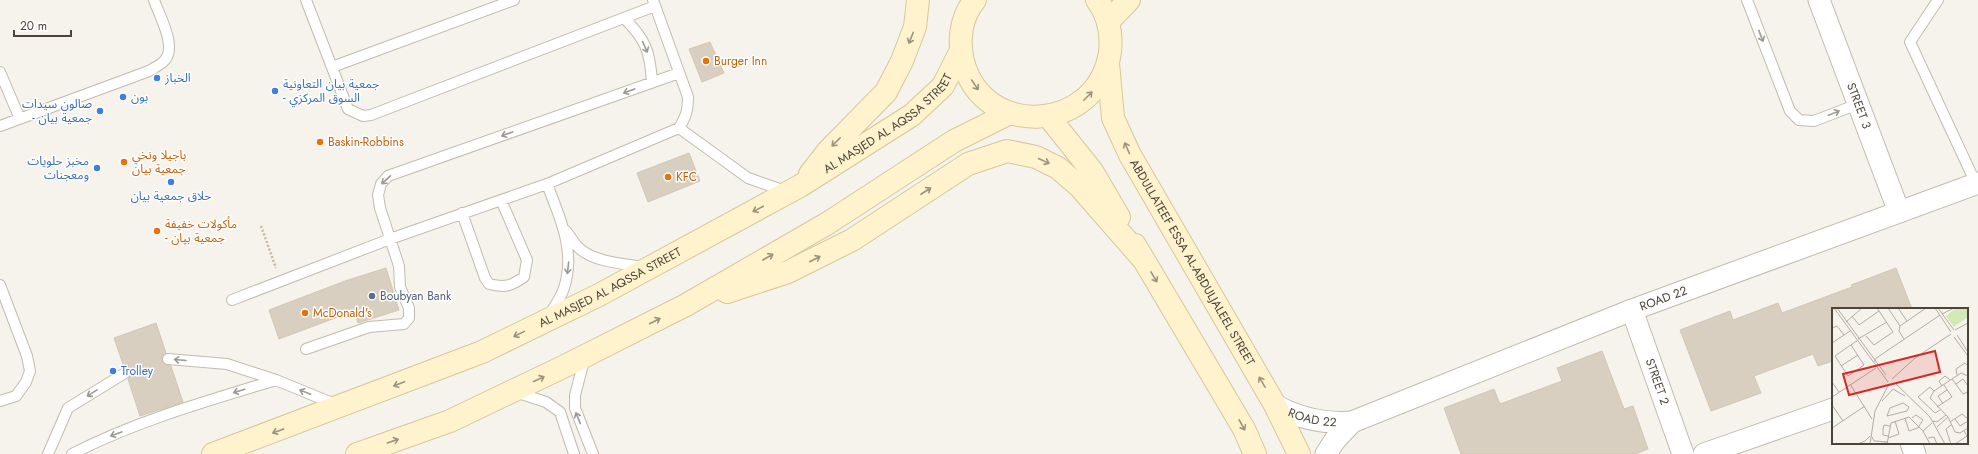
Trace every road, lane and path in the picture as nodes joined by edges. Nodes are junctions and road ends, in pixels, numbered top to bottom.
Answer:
1 (154, 0) edge
2 (306, 0) edge
3 (514, 0) edge
4 (918, 0) edge
5 (1097, 0) edge
6 (1129, 0) edge
7 (1747, 0) edge
8 (1819, 0) edge
9 (1938, 0) edge
10 (971, 2) edge
11 (654, 3) edge
12 (624, 18) junction
13 (1108, 22) junction
14 (961, 50) junction
15 (1108, 63) junction
16 (332, 67) junction
17 (0, 72) edge
18 (679, 73) junction
19 (652, 82) junction
20 (1858, 104) junction
21 (1010, 113) junction
22 (1048, 116) junction
23 (20, 119) junction
24 (0, 126) edge
25 (679, 128) junction
26 (547, 184) junction
27 (1977, 185) edge
28 (795, 189) junction
29 (501, 200) junction
30 (1899, 212) junction
31 (462, 213) junction
32 (261, 226) dead end
33 (565, 230) junction
34 (390, 238) junction
35 (1142, 258) junction
36 (649, 268) junction
37 (280, 281) junction
38 (0, 285) edge
39 (232, 300) dead end
40 (686, 304) junction
41 (1632, 310) junction
42 (546, 321) junction
43 (306, 349) dead end
44 (585, 356) junction
45 (168, 359) dead end
46 (125, 372) dead end
47 (276, 380) junction
48 (513, 391) junction
49 (0, 401) edge
50 (1275, 405) junction
51 (341, 406) junction
52 (1832, 409) edge
53 (1352, 422) junction
54 (1911, 444) edge
55 (48, 454) edge
56 (72, 454) edge
57 (213, 454) edge
58 (357, 454) edge
59 (574, 454) edge
60 (593, 454) edge
61 (1255, 454) edge
62 (1299, 454) edge
63 (1326, 454) edge
64 (1682, 454) edge
65 (1704, 454) edge
66 (1915, 454) edge

1 - 23 lane
2 - 16 lane
3 - 16 lane
4 -> 28 main road
5 - 13 main road
6 - 13 main road
7 -> 20 lane
8 - 20 street, STREET 3
9 - 27 lane
10 - 14 main road
11 - 12 lane
11 - 18 lane
12 - 16 lane
12 -> 19 lane
13 - 15 main road
14 -> 21 main road
14 - 28 main road, AL MASJED AL AQSSA STREET
22 -> 15 main road
50 -> 15 main road, ABDULLATEEF ESSA AL-ABDULJALEEL STREET
17 - 23 lane
18 - 19 lane
18 - 25 lane
19 -> 34 lane
20 - 30 street, STREET 3
21 - 22 main road
40 -> 21 main road
22 - 35 main road
23 - 24 lane
25 - 26 lane
25 - 28 lane
26 - 29 lane
26 - 33 lane
27 - 30 street, ROAD 22
28 -> 36 main road, AL MASJED AL AQSSA STREET
29 - 31 lane
29 - 31 lane
30 - 41 street, ROAD 22
31 - 34 lane
32 - 37 path
33 - 36 lane
33 -> 42 lane
34 - 37 lane
34 - 43 lane
40 -> 35 main road
35 -> 61 main road
36 - 42 main road, AL MASJED AL AQSSA STREET
37 - 39 lane
38 - 49 lane
44 -> 40 main road
41 - 53 street, ROAD 22
41 - 64 street, STREET 2
42 -> 51 main road, AL MASJED AL AQSSA STREET
48 -> 44 main road
60 -> 44 lane
47 -> 45 lane
46 -> 55 lane
51 -> 47 lane
47 -> 56 lane
58 -> 48 main road
48 - 59 lane
50 - 53 street, ROAD 22
50 - 62 main road, ABDULLATEEF ESSA AL-ABDULJALEEL STREET
51 -> 57 main road, AL MASJED AL AQSSA STREET
52 - 65 street
53 - 63 street, ROAD 22
54 - 66 street

